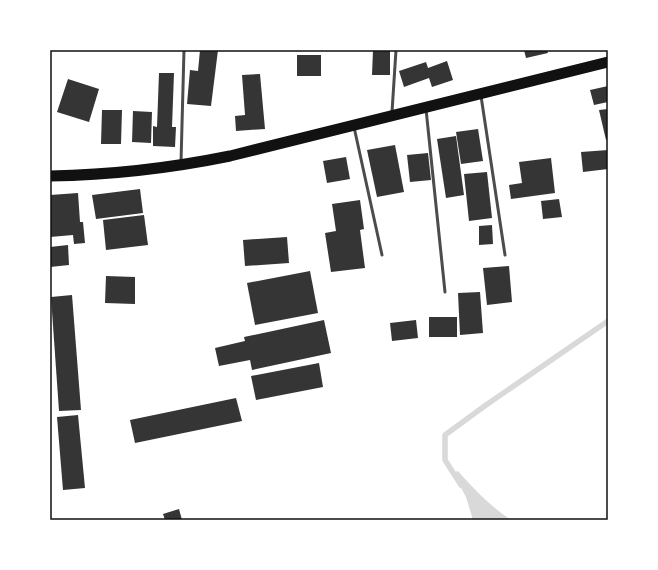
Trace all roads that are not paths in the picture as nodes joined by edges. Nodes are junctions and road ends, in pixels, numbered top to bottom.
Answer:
1 (184, 50) edge
2 (396, 50) edge
3 (608, 62) edge
4 (481, 94) junction
5 (426, 108) junction
6 (392, 116) junction
7 (354, 126) junction
8 (181, 166) junction
9 (50, 176) edge
10 (382, 255) dead end
11 (505, 255) dead end
12 (445, 292) dead end

1 - 8 lane
2 - 6 lane
3 - 4 highway
4 - 5 highway
4 - 11 lane
5 - 6 highway
5 - 12 lane
6 - 7 highway
7 - 8 highway
7 - 10 lane
8 - 9 highway

